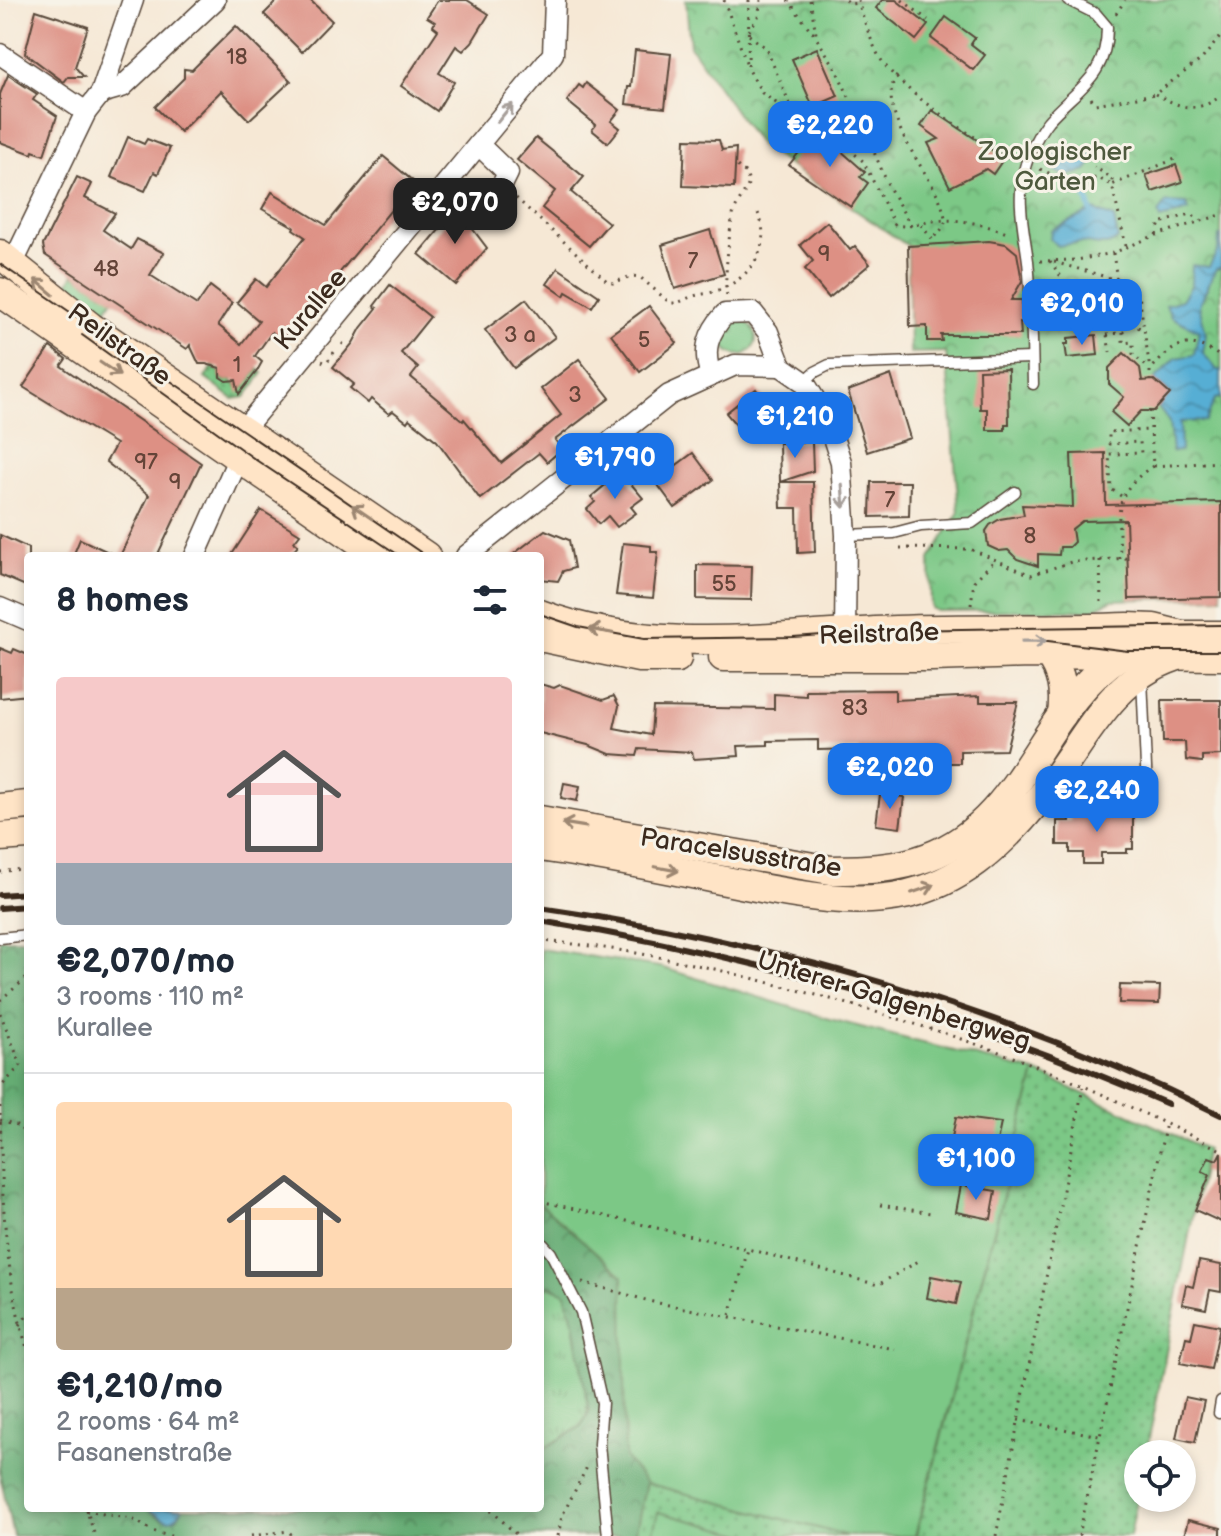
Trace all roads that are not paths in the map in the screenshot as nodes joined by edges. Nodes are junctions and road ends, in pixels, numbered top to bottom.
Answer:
1 (133, 0) edge
2 (215, 0) edge
3 (555, 0) edge
4 (1068, 0) edge
5 (0, 54) edge
6 (101, 93) junction
7 (86, 112) junction
8 (479, 145) junction
9 (503, 183) road end
10 (7, 258) edge
11 (0, 292) edge
12 (1032, 358) junction
13 (781, 366) junction
14 (711, 375) junction
15 (804, 382) junction
16 (1033, 384) dead end
17 (240, 444) junction
18 (1015, 492) dead end
19 (846, 535) junction
20 (197, 552) edge
21 (375, 552) edge
22 (419, 552) edge
23 (471, 552) edge
24 (0, 608) edge
25 (544, 615) edge
26 (24, 618) edge
27 (1221, 635) edge
28 (544, 638) edge
29 (854, 641) junction
30 (896, 642) dead end
31 (1055, 648) junction
32 (1179, 649) junction
33 (1221, 656) edge
34 (818, 657) junction
35 (1129, 659) junction
36 (1062, 715) junction
37 (1147, 790) dead end
38 (24, 805) edge
39 (0, 808) edge
40 (544, 821) edge
41 (24, 835) edge
42 (0, 837) edge
43 (544, 848) edge
44 (24, 935) edge
45 (0, 938) edge
46 (544, 1245) edge
47 (1221, 1401) edge
48 (1219, 1413) dead end
49 (608, 1536) edge

1 - 6 street
2 - 6 street
8 -> 3 street, Kurallee
4 - 12 lane
5 - 7 street
6 - 7 street
7 - 10 street
8 - 9 street
8 - 17 street, Kurallee
17 -> 10 street, Reilstraße
11 -> 17 street, Reilstraße
12 - 15 lane
12 - 16 lane
13 - 14 street
13 - 14 street
13 - 15 street
14 - 23 street
15 -> 19 street
17 - 20 street, Kurallee
17 - 21 street, Reilstraße
22 -> 17 street, Reilstraße
18 - 19 lane
19 - 29 street
24 - 26 street
29 -> 25 street, Reilstraße
27 - 32 street, Reilstraße
28 - 34 street, Reilstraße
29 - 30 lane
32 -> 29 street, Reilstraße
29 - 34 lane
31 - 34 street, Reilstraße
31 - 35 street, Reilstraße
31 - 36 street
32 - 33 street, Reilstraße
32 - 35 street, Paracelsusstraße
35 - 36 street, Paracelsusstraße
35 - 37 lane
43 -> 35 street, Paracelsusstraße
36 -> 40 street, Paracelsusstraße
38 - 39 street
41 - 42 street
44 - 45 lane
46 - 49 lane
47 - 48 lane

